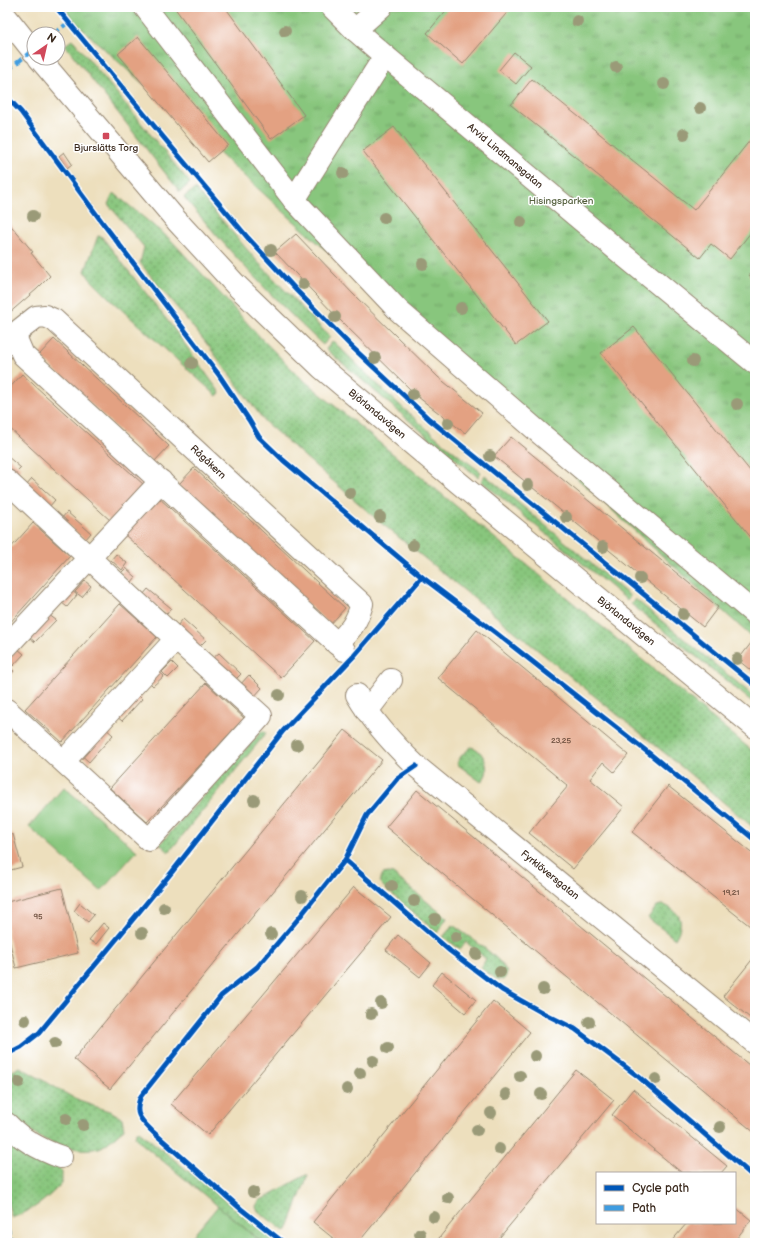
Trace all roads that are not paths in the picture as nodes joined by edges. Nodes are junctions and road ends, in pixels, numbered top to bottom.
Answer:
1 (145, 7) edge
2 (332, 7) edge
3 (381, 7) edge
4 (7, 18) edge
5 (355, 30) junction
6 (26, 42) edge
7 (385, 56) junction
8 (46, 66) edge
9 (294, 200) junction
10 (11, 337) edge
11 (755, 363) edge
12 (7, 481) edge
13 (161, 481) junction
14 (90, 558) junction
15 (755, 614) edge
16 (176, 639) junction
17 (7, 646) edge
18 (391, 680) dead end
19 (7, 710) edge
20 (755, 727) edge
21 (64, 761) junction
22 (755, 1043) edge
23 (7, 1124) edge
24 (61, 1157) dead end

1 - 9 street
2 - 5 street, Arvid Lindmansgatan
3 - 5 street
4 - 6 street
5 - 7 street, Arvid Lindmansgatan
7 - 9 street
7 - 11 street, Arvid Lindmansgatan
8 - 20 street, Björlandavägen
9 - 15 street
10 - 13 street
10 - 13 street, Rågåkern
12 - 14 street
13 - 14 street
14 - 16 street
14 - 17 street
16 - 21 street
16 - 21 street
18 - 22 street, Fyrklöversgatan
19 - 21 street
23 - 24 street

